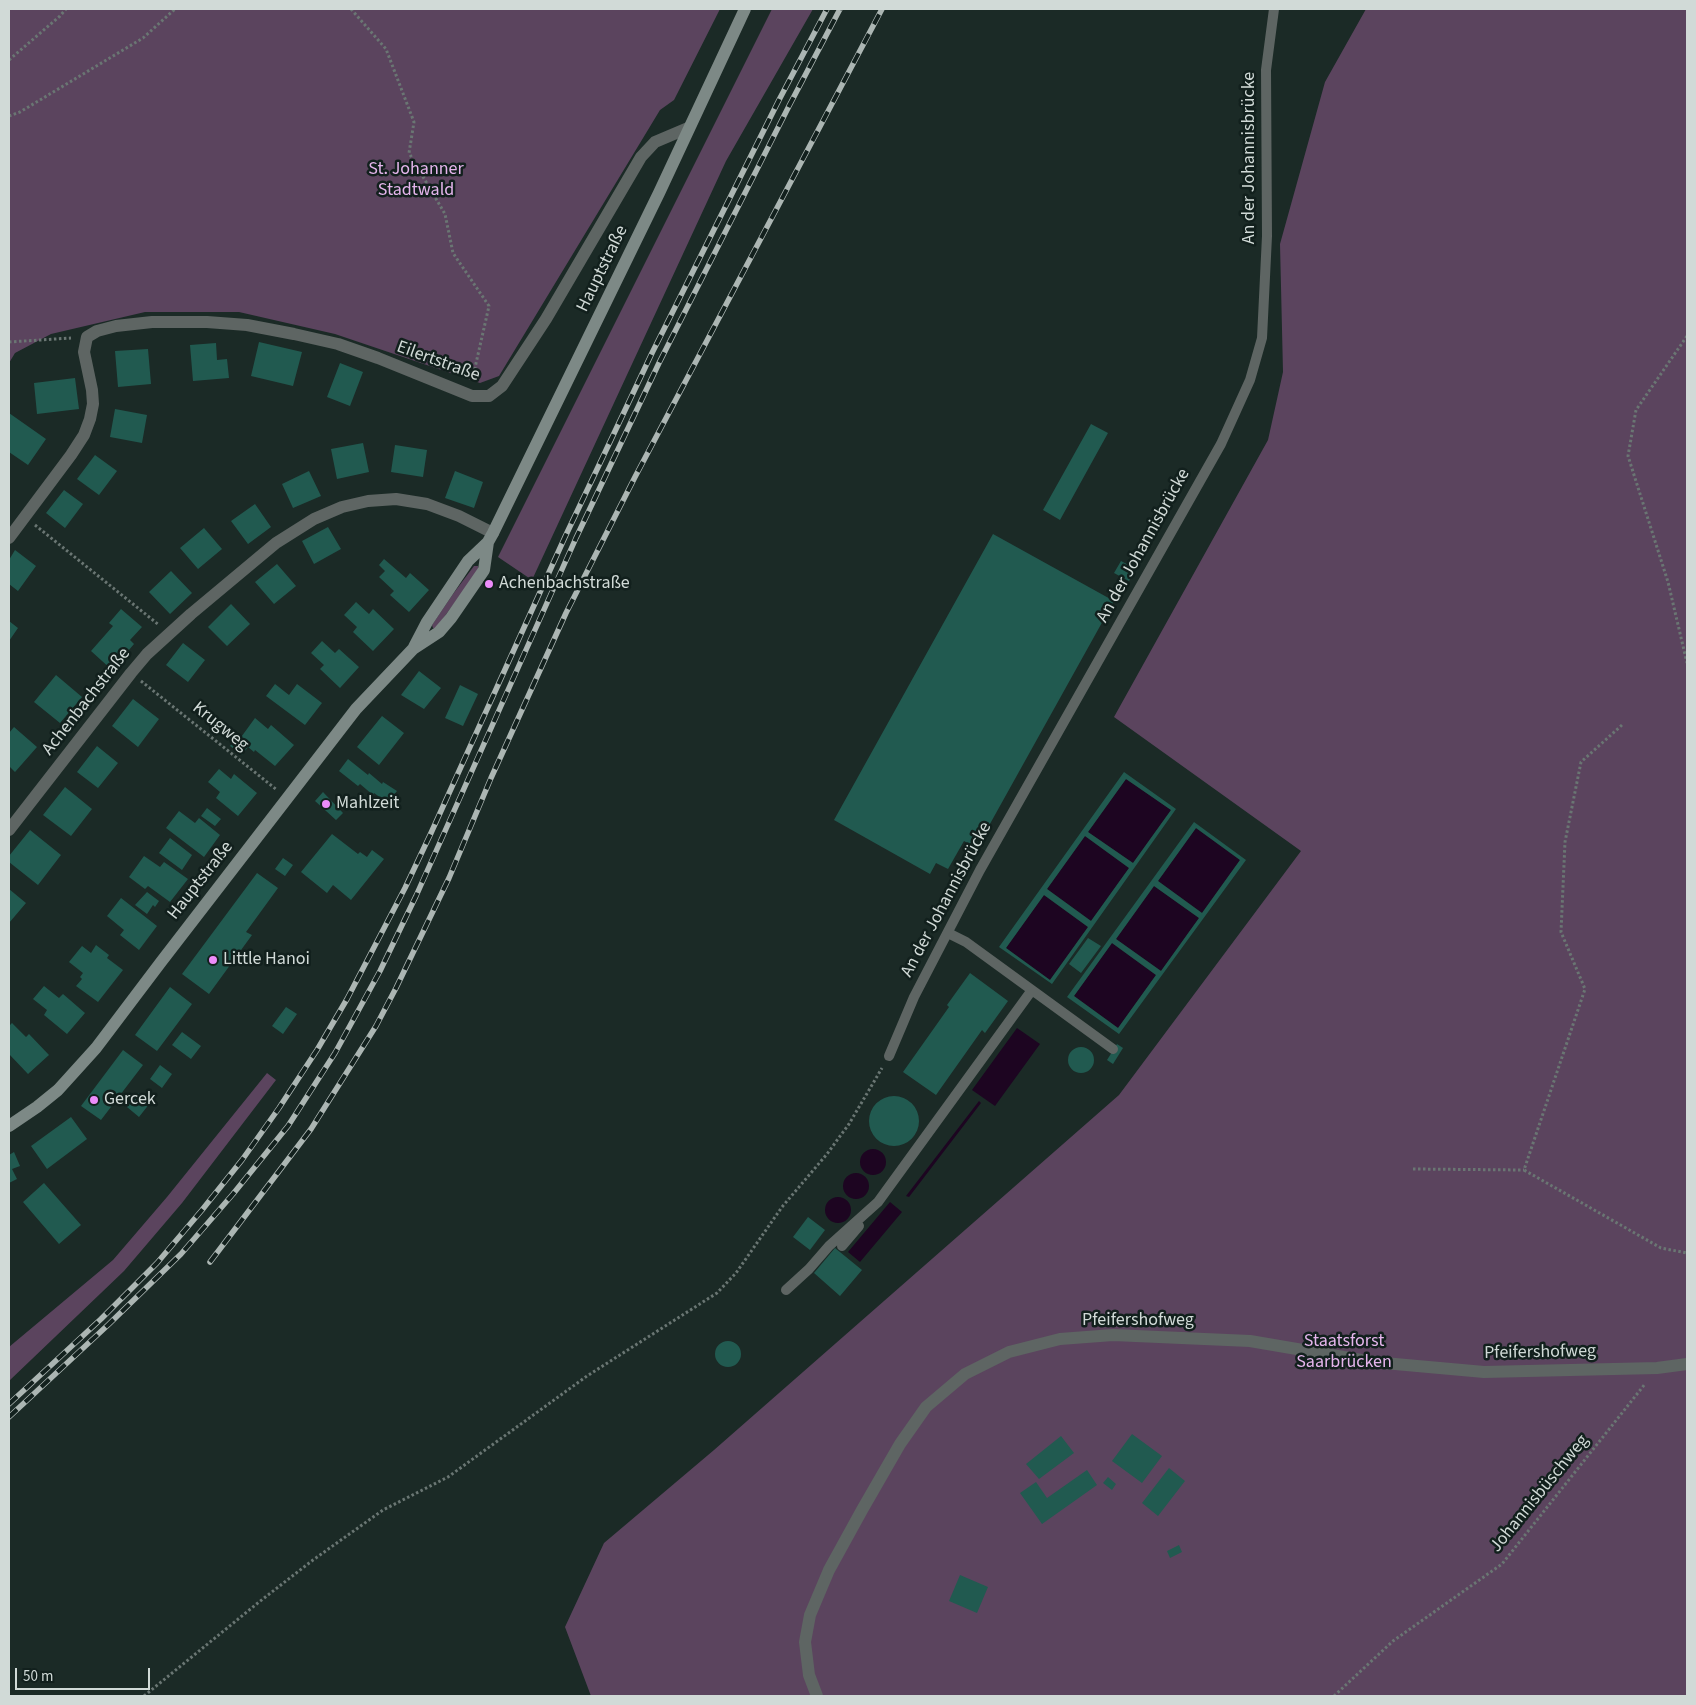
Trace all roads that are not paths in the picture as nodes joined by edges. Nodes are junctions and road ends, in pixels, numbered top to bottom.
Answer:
1 (745, 9) edge
2 (1274, 9) edge
3 (688, 128) junction
4 (9, 538) edge
5 (490, 538) junction
6 (412, 649) junction
7 (9, 830) edge
8 (948, 933) junction
9 (1032, 990) junction
10 (1113, 1049) dead end
11 (889, 1056) road end
12 (9, 1126) edge
13 (878, 1202) junction
14 (842, 1246) dead end
15 (786, 1290) dead end
16 (1687, 1364) edge
17 (817, 1696) edge

1 - 3 main road, Hauptstraße
2 - 8 lane, An der Johannisbrücke
3 - 4 street, Eilertstraße
3 - 5 main road, Hauptstraße
5 - 6 main road, Hauptstraße
5 - 6 main road, Hauptstraße
5 - 7 street, Achenbachstraße
6 - 12 main road, Hauptstraße
8 - 9 lane
8 - 11 lane, An der Johannisbrücke
9 - 10 lane
9 - 13 lane
13 - 14 lane
13 - 15 lane
16 - 17 street, Pfeifershofweg

